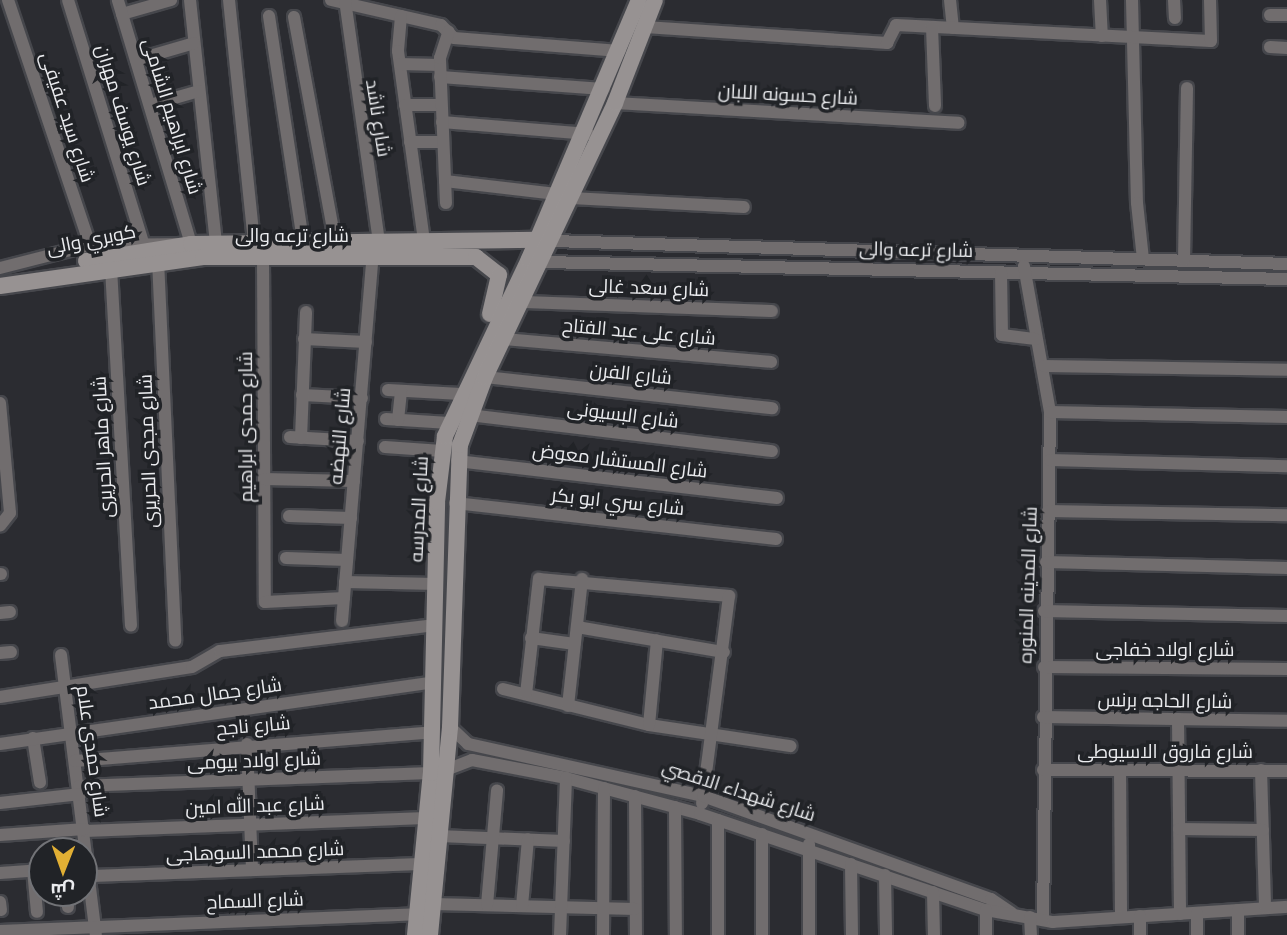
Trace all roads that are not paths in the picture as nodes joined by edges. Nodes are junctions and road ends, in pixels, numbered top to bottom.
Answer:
1 (8, 0) edge
2 (68, 0) edge
3 (118, 0) edge
4 (171, 0) edge
5 (190, 0) edge
6 (229, 0) edge
7 (639, 0) edge
8 (655, 0) edge
9 (950, 0) edge
10 (1100, 0) edge
11 (1132, 0) edge
12 (1174, 0) edge
13 (1210, 0) edge
14 (340, 1) edge
15 (122, 14) junction
16 (1270, 15) dead end
17 (1287, 15) edge
18 (269, 16) dead end
19 (401, 16) junction
20 (294, 17) dead end
21 (1175, 18) dead end
22 (645, 27) junction
23 (932, 27) junction
24 (953, 28) junction
25 (449, 31) junction
26 (1102, 36) junction
27 (1134, 38) junction
28 (194, 43) junction
29 (1270, 47) dead end
30 (1287, 48) edge
31 (619, 51) junction
32 (136, 60) junction
33 (400, 64) junction
34 (440, 71) junction
35 (604, 89) junction
36 (1187, 89) dead end
37 (199, 91) junction
38 (615, 103) junction
39 (150, 105) junction
40 (405, 105) junction
41 (441, 105) junction
42 (935, 106) dead end
43 (442, 122) junction
44 (958, 123) dead end
45 (583, 132) junction
46 (600, 136) junction
47 (410, 142) junction
48 (443, 142) junction
49 (445, 181) junction
50 (564, 196) junction
51 (446, 203) dead end
52 (744, 207) dead end
53 (303, 241) junction
54 (335, 241) junction
55 (424, 241) junction
56 (545, 241) junction
57 (143, 242) junction
58 (216, 243) junction
59 (191, 244) junction
60 (90, 245) junction
61 (259, 248) junction
62 (376, 248) junction
63 (1019, 255) junction
64 (1136, 259) junction
65 (158, 260) junction
66 (1184, 260) junction
67 (544, 262) junction
68 (1287, 264) edge
69 (0, 268) edge
70 (111, 268) junction
71 (88, 271) junction
72 (1001, 272) junction
73 (1028, 272) junction
74 (1129, 275) junction
75 (1287, 279) edge
76 (0, 280) edge
77 (0, 286) edge
78 (0, 294) edge
79 (524, 302) junction
80 (772, 311) dead end
81 (306, 312) dead end
82 (504, 339) junction
83 (1036, 339) junction
84 (304, 340) junction
85 (366, 342) junction
86 (480, 353) junction
87 (771, 362) dead end
88 (1044, 366) junction
89 (1287, 370) edge
90 (485, 377) junction
91 (461, 394) junction
92 (302, 395) junction
93 (362, 398) junction
94 (0, 403) edge
95 (772, 408) dead end
96 (1051, 412) junction
97 (469, 415) junction
98 (1287, 417) edge
99 (449, 423) junction
100 (358, 441) junction
101 (385, 447) dead end
102 (772, 450) dead end
103 (442, 451) junction
104 (1050, 460) junction
105 (457, 461) junction
106 (1287, 466) edge
107 (3, 469) edge
108 (264, 479) junction
109 (354, 481) junction
110 (438, 483) junction
111 (455, 484) junction
112 (777, 498) dead end
113 (455, 503) junction
114 (1048, 511) junction
115 (1287, 515) edge
116 (289, 516) dead end
117 (351, 518) junction
118 (0, 526) edge
119 (776, 538) dead end
120 (286, 558) dead end
121 (347, 560) junction
122 (1046, 562) junction
123 (1287, 568) edge
124 (582, 579) junction
125 (345, 582) junction
126 (436, 584) junction
127 (344, 598) junction
128 (1045, 611) junction
129 (1287, 616) edge
130 (342, 621) dead end
131 (131, 625) dead end
132 (435, 625) junction
133 (577, 627) junction
134 (531, 638) junction
135 (175, 640) dead end
136 (657, 640) junction
137 (575, 644) junction
138 (724, 652) junction
139 (61, 655) dead end
140 (1044, 667) junction
141 (1287, 669) edge
142 (435, 681) junction
143 (65, 687) junction
144 (503, 689) dead end
145 (526, 694) junction
146 (0, 697) edge
147 (568, 706) junction
148 (1043, 717) junction
149 (1178, 719) junction
150 (1287, 721) edge
151 (649, 725) junction
152 (450, 727) junction
153 (71, 732) junction
154 (433, 732) junction
155 (714, 735) junction
156 (33, 738) junction
157 (0, 744) edge
158 (247, 744) junction
159 (790, 746) dead end
160 (75, 761) junction
161 (1120, 769) junction
162 (1178, 769) junction
163 (1043, 770) junction
164 (1261, 770) junction
165 (439, 771) junction
166 (1287, 771) edge
167 (566, 778) junction
168 (248, 779) junction
169 (40, 782) dead end
170 (604, 788) junction
171 (79, 790) junction
172 (497, 790) dead end
173 (635, 796) junction
174 (703, 796) junction
175 (0, 803) edge
176 (675, 807) junction
177 (700, 814) junction
178 (426, 818) junction
179 (718, 820) junction
180 (250, 824) junction
181 (1179, 829) junction
182 (85, 830) junction
183 (1263, 830) junction
184 (808, 832) junction
185 (762, 834) junction
186 (0, 835) edge
187 (439, 836) junction
188 (86, 837) edge
189 (493, 838) junction
190 (528, 839) junction
191 (564, 841) junction
192 (809, 850) junction
193 (421, 864) junction
194 (851, 864) junction
195 (98, 870) edge
196 (252, 870) junction
197 (28, 871) edge
198 (0, 873) edge
199 (885, 875) junction
200 (933, 892) junction
201 (0, 902) edge
202 (433, 904) junction
203 (487, 905) junction
204 (522, 906) junction
205 (37, 907) edge
206 (93, 907) edge
207 (561, 907) junction
208 (1287, 907) edge
209 (603, 908) junction
210 (1265, 908) junction
211 (635, 909) junction
212 (1, 910) edge
213 (986, 910) junction
214 (1238, 910) junction
215 (37, 912) dead end
216 (1197, 912) junction
217 (1012, 913) junction
218 (417, 914) junction
219 (1180, 914) junction
220 (1140, 916) junction
221 (1121, 917) junction
222 (1036, 919) junction
223 (96, 929) edge
224 (1077, 929) edge
225 (0, 931) edge
226 (415, 935) edge
227 (430, 935) edge
228 (560, 935) edge
229 (603, 935) edge
230 (636, 935) edge
231 (676, 935) edge
232 (718, 935) edge
233 (762, 935) edge
234 (809, 935) edge
235 (852, 935) edge
236 (886, 935) edge
237 (934, 935) edge
238 (986, 935) edge
239 (1031, 935) edge
240 (1140, 935) edge
241 (1197, 935) edge
242 (1238, 935) edge

1 - 60 street, شارع سيد عفيفى
2 - 57 street, شارع يوسف مهران
3 - 15 street, شارع ابراهيم الشامى
4 - 15 street
5 - 28 street
6 - 61 street, شارع حمدى ابراهيم
7 - 31 main road, شارع المدرسه
8 - 22 main road, شارع المدرسه
9 - 24 street
10 - 26 street
11 - 27 street
12 - 21 street
13 - 27 street
14 - 19 street
14 - 62 street, شارع ناشد
15 - 32 street, شارع ابراهيم الشامى
16 - 17 street
18 - 53 street
19 - 25 street
19 - 33 street
20 - 54 street
22 - 23 street
22 - 38 main road, شارع المدرسه
23 - 24 street
23 - 42 street
24 - 26 street
25 - 31 street
25 - 34 street
26 - 27 street
27 - 64 street
28 - 32 street
28 - 37 street
29 - 30 street
31 - 35 main road, شارع المدرسه
32 - 39 street, شارع ابراهيم الشامى
33 - 34 street
33 - 40 street
34 - 35 street
34 - 41 street
35 - 45 main road, شارع المدرسه
36 - 66 street
37 - 39 street
37 - 58 street
38 - 44 street, شارع حسونه اللبان
38 - 46 main road, شارع المدرسه
39 - 59 street, شارع ابراهيم الشامى
40 - 41 street
40 - 47 street
41 - 43 street
43 - 45 street
43 - 48 street
45 - 46 street
45 - 50 main road, شارع المدرسه
46 - 50 main road, شارع المدرسه
47 - 48 street
47 - 55 street
48 - 49 street
49 - 50 street
49 - 51 street
50 - 52 street
50 - 56 main road, شارع المدرسه
53 - 54 main road, شارع ترعه والى
53 - 61 main road, شارع ترعه والى
54 - 62 main road, شارع ترعه والى
55 - 56 main road, شارع ترعه والى
55 - 62 main road, شارع ترعه والى
56 - 63 street, شارع ترعه والى
56 - 67 main road, شارع المدرسه
56 - 86 main road, شارع المدرسه
57 - 59 street, شارع ترعه والى
57 - 60 street, شارع ترعه والى
58 - 59 main road, شارع ترعه والى
58 - 61 main road, شارع ترعه والى
59 - 76 main road, كوبري والى
60 - 69 street, شارع ترعه والى
61 - 62 main road, شارع ترعه والى
61 - 65 main road, شارع ترعه والى
61 - 108 street, شارع حمدى ابراهيم
62 - 85 street, شارع النهضه
62 - 86 main road, شارع ترعه والى
63 - 64 street, شارع ترعه والى
63 - 73 street, شارع المدينه المنوره
64 - 66 street, شارع ترعه والى
64 - 74 street
65 - 70 main road, شارع ترعه والى
65 - 135 street, شارع مجدى الحريرى
66 - 68 street, شارع ترعه والى
67 - 72 street, شارع ترعه والى
67 - 79 main road, شارع المدرسه
70 - 71 main road, شارع ترعه والى
70 - 131 street, شارع ماهر الحريرى
71 - 77 main road, كوبري والى
71 - 78 street, شارع ترعه والى
72 - 73 street, شارع ترعه والى
72 - 83 street
73 - 74 street, شارع ترعه والى
73 - 83 street, شارع المدينه المنوره
74 - 75 street, شارع ترعه والى
79 - 80 street, شارع سعد غالى
79 - 82 main road, شارع المدرسه
81 - 84 street
82 - 87 street, شارع على عبد الفتاح
82 - 90 main road, شارع المدرسه
83 - 88 street, شارع المدينه المنوره
84 - 85 street
84 - 92 street
85 - 93 street, شارع النهضه
86 - 91 main road, شارع المدرسه
88 - 89 street
88 - 96 street, شارع المدينه المنوره
90 - 95 street, شارع الفرن
90 - 97 main road, شارع المدرسه
91 - 99 main road, شارع المدرسه
91 - 99 street
92 - 93 street
92 - 100 street
93 - 100 street, شارع النهضه
94 - 107 street
96 - 98 street
96 - 104 street, شارع المدينه المنوره
97 - 102 street, شارع البسيونى
97 - 105 main road, شارع المدرسه
99 - 103 main road, شارع المدرسه
100 - 109 street, شارع النهضه
101 - 103 street
103 - 110 main road, شارع المدرسه
104 - 106 street
104 - 114 street, شارع المدينه المنوره
105 - 111 main road, شارع المدرسه
105 - 112 street, شارع المستشار معوض
107 - 118 street
108 - 109 street
108 - 127 street, شارع حمدى ابراهيم
109 - 117 street, شارع النهضه
110 - 111 main road
110 - 126 main road, شارع المدرسه
111 - 113 main road, شارع المدرسه
113 - 119 street, شارع سري ابو بكر
113 - 152 main road, شارع المدرسه
114 - 115 street
114 - 122 street, شارع المدينه المنوره
116 - 117 street
117 - 121 street, شارع النهضه
120 - 121 street
121 - 125 street, شارع النهضه
122 - 123 street
122 - 128 street, شارع المدينه المنوره
124 - 133 street
124 - 134 street
124 - 138 street
125 - 126 street
125 - 127 street, شارع النهضه
126 - 132 main road, شارع المدرسه
127 - 130 street, شارع النهضه
128 - 129 street
128 - 140 street, شارع المدينه المنوره
132 - 142 main road, شارع المدرسه
132 - 143 street
133 - 136 street
133 - 137 street
134 - 137 street
134 - 145 street
136 - 138 street
136 - 151 street
137 - 147 street
138 - 155 street
139 - 143 street, شارع حمدى علام
140 - 141 street, شارع اولاد خفاجى
140 - 148 street, شارع المدينه المنوره
142 - 153 street, شارع جمال محمد
142 - 154 main road, شارع المدرسه
143 - 146 street
143 - 153 street, شارع حمدى علام
144 - 145 street
145 - 147 street
147 - 151 street
148 - 149 street, شارع الحاجه برنس
148 - 163 street, شارع المدينه المنوره
149 - 150 street, شارع الحاجه برنس
149 - 162 street
151 - 155 street
152 - 165 main road, شارع المدرسه
152 - 174 street, شارع شهداء الاقصي
153 - 156 street, شارع جمال محمد
153 - 160 street, شارع حمدى علام
154 - 158 street, شارع ناجح
154 - 165 main road, شارع المدرسه
155 - 159 street
155 - 174 street
156 - 157 street, شارع جمال محمد
156 - 169 street
158 - 160 street, شارع ناجح
158 - 168 street
160 - 171 street, شارع حمدى علام
161 - 162 street, شارع فاروق الاسيوطى
161 - 163 street, شارع فاروق الاسيوطى
161 - 221 street
162 - 164 street, شارع فاروق الاسيوطى
162 - 181 street
163 - 222 street, شارع المدينه المنوره
164 - 166 street, شارع فاروق الاسيوطى
164 - 183 street
165 - 167 street, شارع شهداء الاقصي
165 - 168 street, شارع اولاد بيومى
165 - 178 main road, شارع المدرسه
165 - 187 main road, شارع المدرسه
167 - 170 street, شارع شهداء الاقصي
167 - 191 street
168 - 171 street, شارع اولاد بيومى
168 - 180 street
170 - 173 street, شارع شهداء الاقصي
170 - 209 street
171 - 175 street, شارع اولاد بيومى
171 - 182 street, شارع حمدى علام
172 - 189 street
173 - 176 street, شارع شهداء الاقصي
173 - 211 street
174 - 177 street
174 - 184 street, شارع شهداء الاقصي
176 - 177 street, شارع شهداء الاقصي
176 - 231 street
177 - 179 street, شارع شهداء الاقصي
178 - 180 street, شارع عبد الله امين
178 - 193 main road, شارع المدرسه
179 - 185 street, شارع شهداء الاقصي
179 - 232 street
180 - 182 street, شارع عبد الله امين
180 - 196 street
181 - 183 street
181 - 219 street
182 - 186 street, شارع عبد الله امين
182 - 188 street, شارع حمدى علام
183 - 210 street
184 - 192 street
184 - 217 street, شارع شهداء الاقصي
185 - 192 street, شارع شهداء الاقصي
185 - 233 street
187 - 189 street
187 - 202 main road, شارع المدرسه
189 - 190 street
189 - 203 street
190 - 191 street
190 - 204 street
191 - 207 street
192 - 194 street, شارع شهداء الاقصي
192 - 234 street
193 - 196 street, شارع محمد السوهاجى
193 - 218 main road, شارع المدرسه
194 - 199 street, شارع شهداء الاقصي
194 - 235 street
195 - 196 street, شارع محمد السوهاجى
197 - 198 street
199 - 200 street, شارع شهداء الاقصي
199 - 236 street
200 - 213 street, شارع شهداء الاقصي
200 - 237 street
201 - 212 street
202 - 203 street
202 - 227 main road, شارع المدرسه
203 - 204 street
204 - 207 street
205 - 215 street
206 - 223 street, شارع حمدى علام
207 - 209 street
207 - 228 street
208 - 210 street, شارع شهداء الاقصي
209 - 211 street
209 - 229 street
210 - 214 street, شارع شهداء الاقصي
211 - 230 street
213 - 217 street, شارع شهداء الاقصي
213 - 238 street
214 - 216 street, شارع شهداء الاقصي
214 - 242 street
216 - 219 street, شارع شهداء الاقصي
216 - 241 street
217 - 222 street, شارع شهداء الاقصي
218 - 223 street, شارع السماح
218 - 226 main road, شارع المدرسه
219 - 220 street, شارع شهداء الاقصي
220 - 221 street, شارع شهداء الاقصي
220 - 240 street
221 - 224 street, شارع شهداء الاقصي
222 - 224 street, شارع شهداء الاقصي
222 - 239 street, شارع المدينه المنوره
223 - 225 street, شارع السماح

